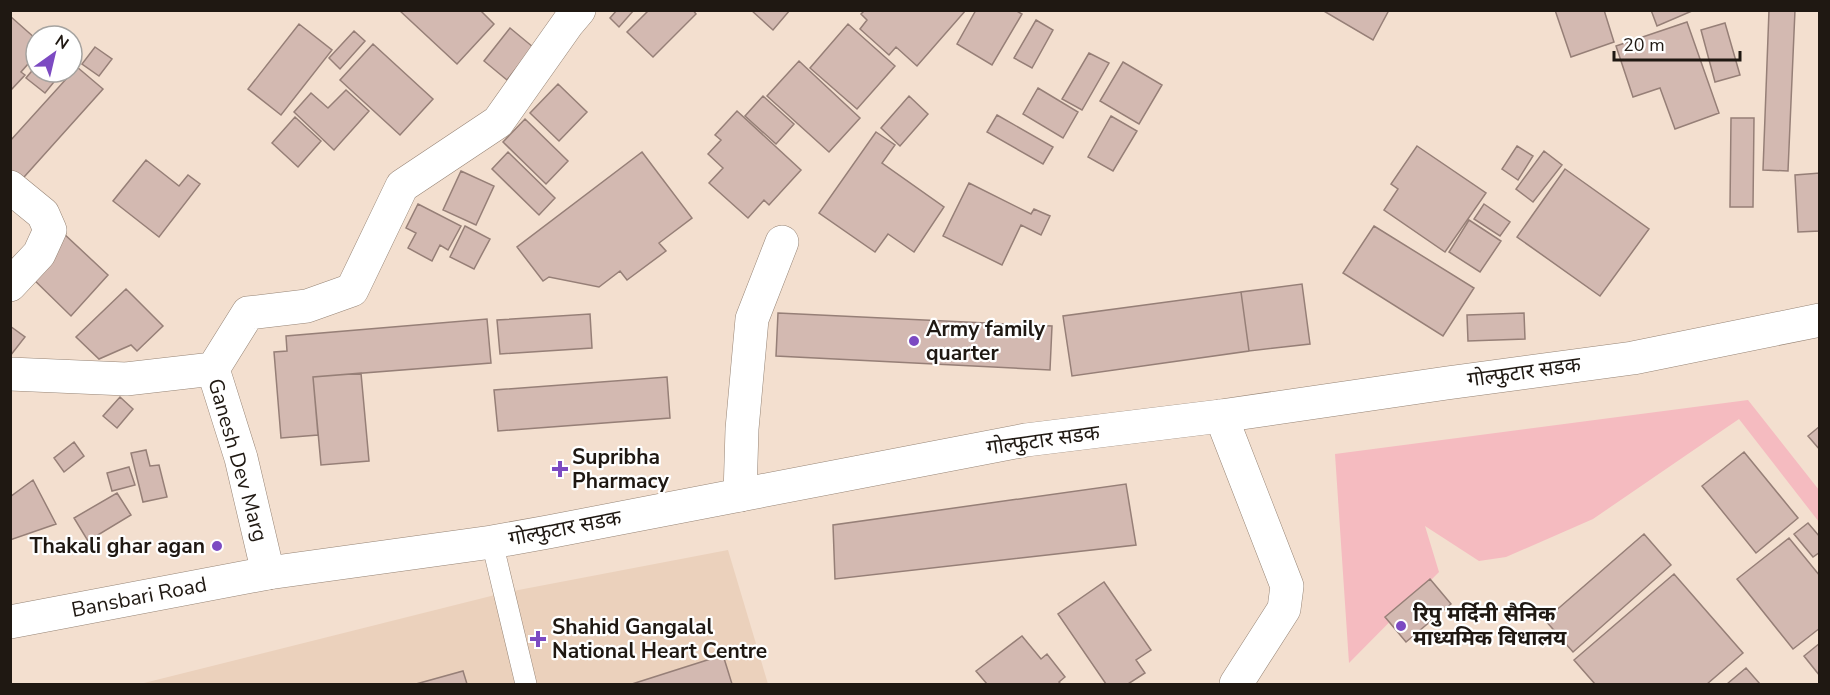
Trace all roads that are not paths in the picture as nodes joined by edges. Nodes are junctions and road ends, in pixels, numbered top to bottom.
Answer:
1 (579, 10) edge
2 (10, 187) edge
3 (782, 242) dead end
4 (10, 285) edge
5 (1820, 320) edge
6 (213, 369) junction
7 (10, 374) edge
8 (1221, 416) junction
9 (740, 495) junction
10 (492, 542) junction
11 (268, 573) junction
12 (10, 622) edge
13 (526, 684) edge
14 (1236, 684) edge

1 - 6 main road
2 - 4 main road
3 - 9 main road
5 - 8 main road, गोल्फुटार सडक
6 - 7 main road, Ganesh Dev Marg
6 - 11 main road, Ganesh Dev Marg
8 - 9 main road, गोल्फुटार सडक
8 - 14 main road
9 - 10 main road, गोल्फुटार सडक
10 - 11 main road, गोल्फुटार सडक
10 - 13 lane
11 - 12 main road, Bansbari Road

